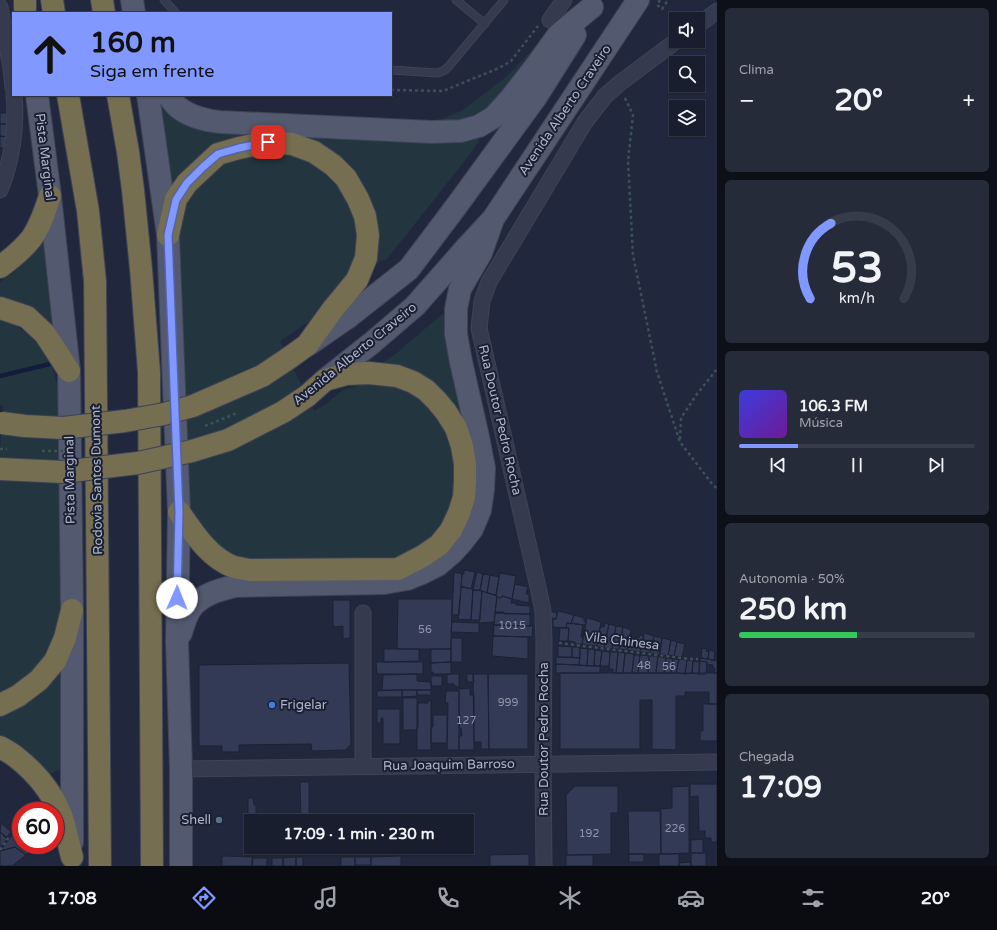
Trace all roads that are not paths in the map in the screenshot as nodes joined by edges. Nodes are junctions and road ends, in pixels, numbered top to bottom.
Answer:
1 (52, 0) edge
2 (102, 0) edge
3 (132, 0) edge
4 (164, 0) edge
5 (456, 0) edge
6 (504, 0) edge
7 (564, 0) edge
8 (638, 0) edge
9 (465, 3) edge
10 (594, 3) edge
11 (0, 7) edge
12 (717, 11) edge
13 (54, 12) edge
14 (104, 12) edge
15 (134, 12) edge
16 (175, 12) edge
17 (705, 20) edge
18 (545, 21) road end
19 (485, 24) junction
20 (669, 46) edge
21 (8, 69) edge
22 (392, 70) edge
23 (12, 84) edge
24 (14, 96) edge
25 (37, 96) edge
26 (68, 96) edge
27 (118, 96) edge
28 (148, 96) edge
29 (169, 96) edge
30 (0, 190) edge
31 (50, 196) junction
32 (493, 219) junction
33 (168, 235) junction
34 (0, 267) edge
35 (0, 308) edge
36 (307, 345) junction
37 (69, 371) junction
38 (325, 380) junction
39 (1, 423) edge
40 (0, 469) edge
41 (179, 512) junction
42 (72, 610) junction
43 (363, 613) dead end
44 (177, 642) junction
45 (0, 705) edge
46 (0, 747) edge
47 (717, 762) edge
48 (543, 764) junction
49 (363, 766) junction
50 (181, 769) junction
51 (72, 861) edge
52 (100, 866) edge
53 (152, 866) edge
54 (182, 866) edge
55 (544, 866) edge

1 - 13 highway
2 - 14 highway
3 - 15 main road
4 - 16 lane
5 - 9 lane
6 - 19 lane
7 - 18 street
8 - 32 main road, Avenida Alberto Craveiro
9 - 19 lane
10 - 29 main road
10 - 36 main road
11 - 21 street
12 - 17 street
19 - 22 lane
20 - 48 street, Rua Doutor Pedro Rocha
21 - 23 street
24 - 30 street
25 - 31 main road, Pista Marginal
26 - 52 highway, Rodovia Santos Dumont
27 - 53 highway
28 - 33 main road
31 - 34 highway
31 - 37 main road, Pista Marginal
32 - 38 main road, Avenida Alberto Craveiro
32 - 44 main road
33 - 36 highway
33 - 41 main road
35 - 37 highway
36 - 39 highway, bridge
37 - 42 main road, Pista Marginal
38 - 40 highway, Avenida Alberto Craveiro, bridge
38 - 41 highway
41 - 44 main road
42 - 45 highway
42 - 51 main road, Pista Marginal
43 - 49 street
44 - 50 main road
46 - 51 highway
47 - 48 street, Rua Joaquim Barroso
48 - 49 street, Rua Joaquim Barroso
48 - 55 street, Rua Doutor Pedro Rocha
49 - 50 street, Rua Joaquim Barroso
50 - 54 main road

